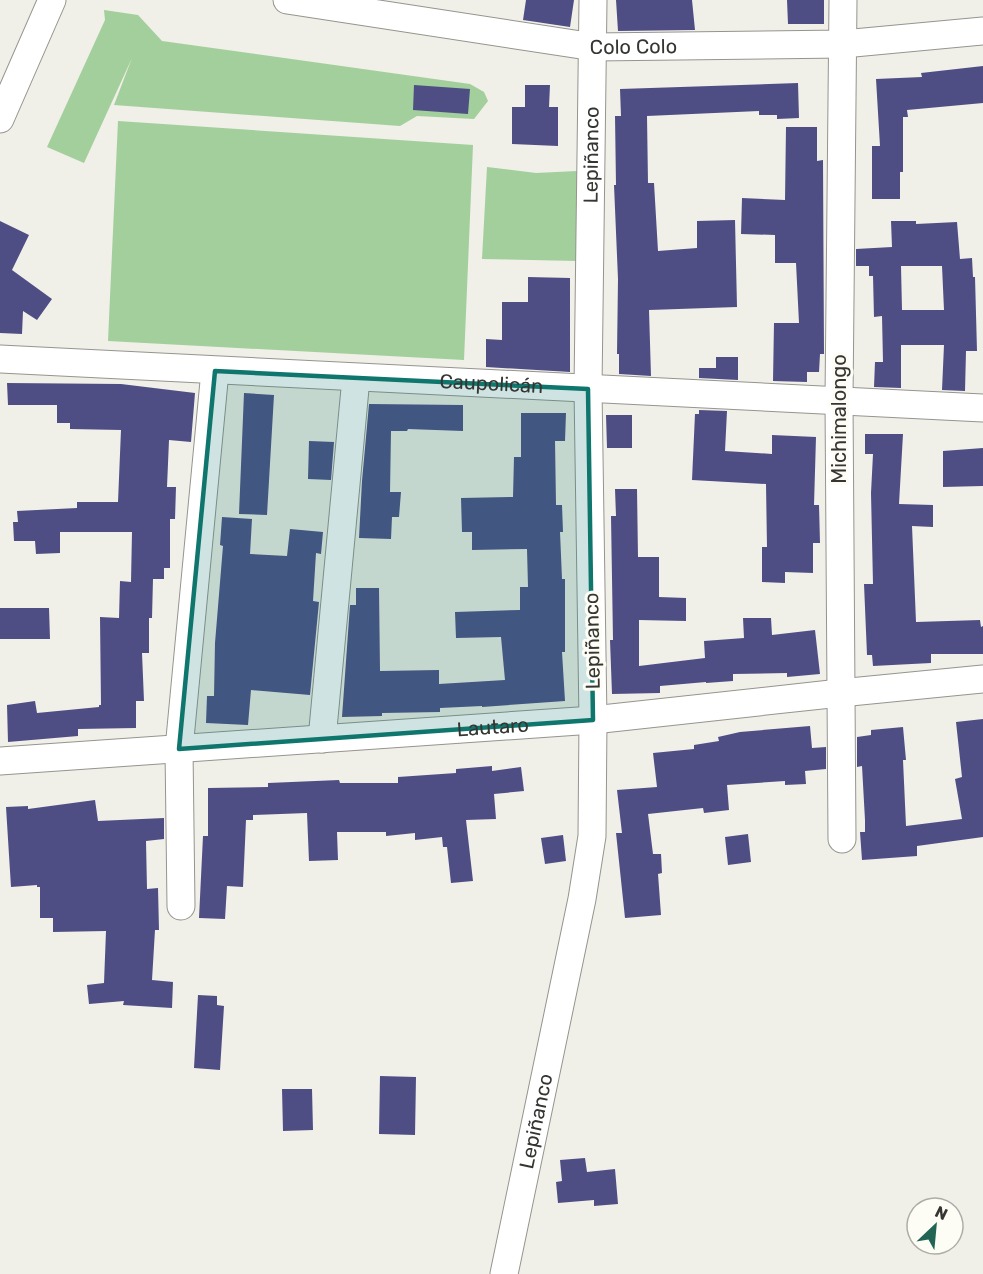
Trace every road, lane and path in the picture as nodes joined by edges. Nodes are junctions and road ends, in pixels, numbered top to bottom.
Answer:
1 (52, 0) edge
2 (287, 0) edge
3 (593, 0) edge
4 (843, 0) edge
5 (983, 31) edge
6 (843, 44) junction
7 (594, 47) junction
8 (0, 119) edge
9 (0, 359) edge
10 (215, 371) junction
11 (356, 378) junction
12 (588, 389) junction
13 (838, 400) junction
14 (983, 408) edge
15 (983, 679) edge
16 (840, 693) junction
17 (593, 720) junction
18 (322, 739) junction
19 (179, 749) junction
20 (0, 761) edge
21 (842, 839) dead end
22 (181, 906) dead end
23 (504, 1274) edge

1 - 8 street
2 - 7 street, Colo Colo
3 - 7 street, Lepiñanco
4 - 6 street, Michimalongo
5 - 6 street, Colo Colo
6 - 7 street, Colo Colo
6 - 13 street, Michimalongo
7 - 12 street, Lepiñanco
9 - 10 street, Caupolicán
10 - 11 street, Caupolicán
10 - 19 street
11 - 12 street, Caupolicán
11 - 18 street
12 - 13 street, Caupolicán
12 - 17 street, Lepiñanco
13 - 14 street, Caupolicán
13 - 16 street, Michimalongo
15 - 16 street, Lautaro
16 - 17 street, Lautaro
16 - 21 street, Michimalongo
17 - 18 street, Lautaro
17 - 23 street, Lepiñanco
18 - 19 street, Lautaro
19 - 20 street, Lautaro
19 - 22 street

